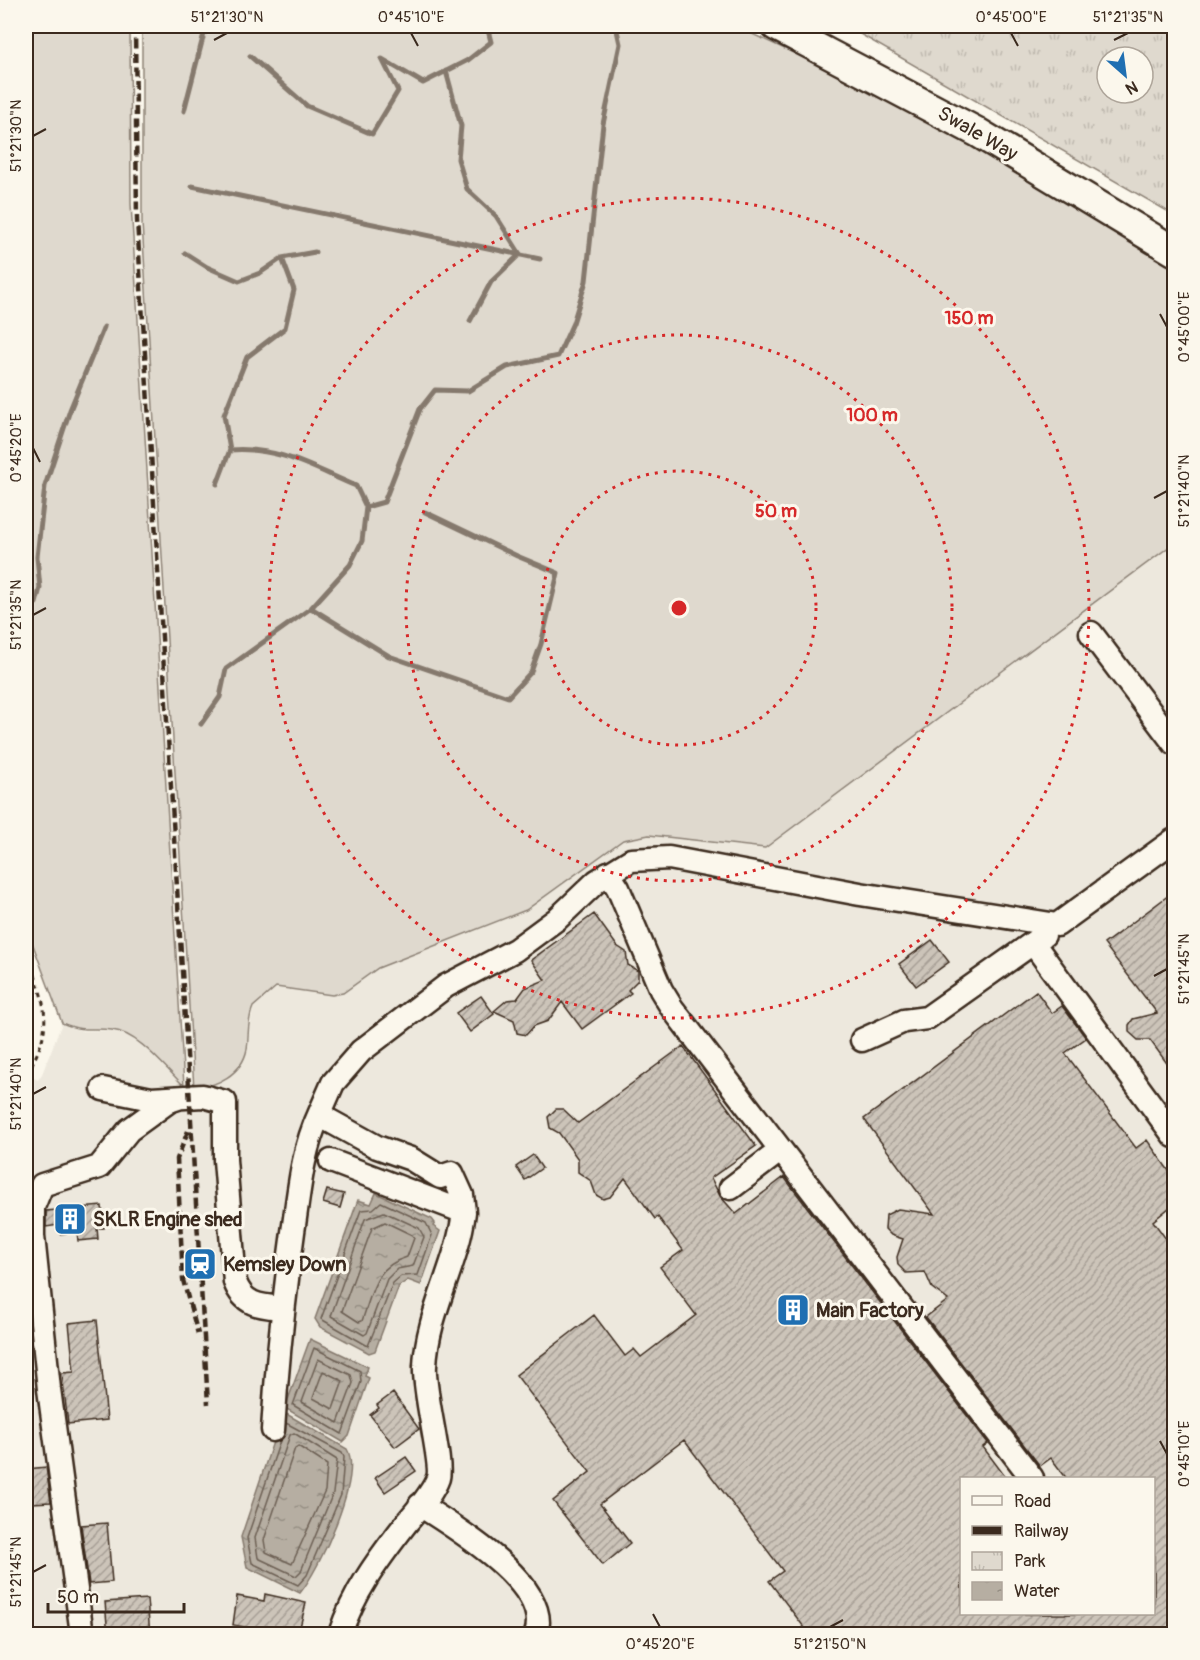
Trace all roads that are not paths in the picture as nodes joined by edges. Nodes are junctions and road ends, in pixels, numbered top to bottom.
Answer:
1 (776, 26) edge
2 (1174, 251) edge
3 (1091, 633) dead end
4 (1174, 743) edge
5 (1172, 843) edge
6 (608, 873) junction
7 (1057, 925) junction
8 (1033, 943) junction
9 (862, 1040) dead end
10 (103, 1089) dead end
11 (178, 1098) junction
12 (319, 1115) junction
13 (1174, 1136) edge
14 (781, 1150) junction
15 (331, 1161) dead end
16 (731, 1188) dead end
17 (464, 1212) junction
18 (283, 1308) junction
19 (273, 1430) dead end
20 (1030, 1477) edge
21 (420, 1505) junction
22 (82, 1635) edge
23 (340, 1635) edge
24 (536, 1635) edge

1 - 2 main road, Swale Way
3 - 4 lane
5 - 7 lane
6 - 7 lane
6 - 12 lane
6 - 14 lane
7 - 8 lane
8 - 9 lane
8 - 13 lane
10 - 11 lane
11 - 18 lane
11 - 22 lane
12 - 17 lane
12 - 18 lane
14 - 16 lane
14 - 20 lane
15 - 17 lane
17 - 21 lane
18 - 19 lane
21 - 23 lane
21 - 24 lane

